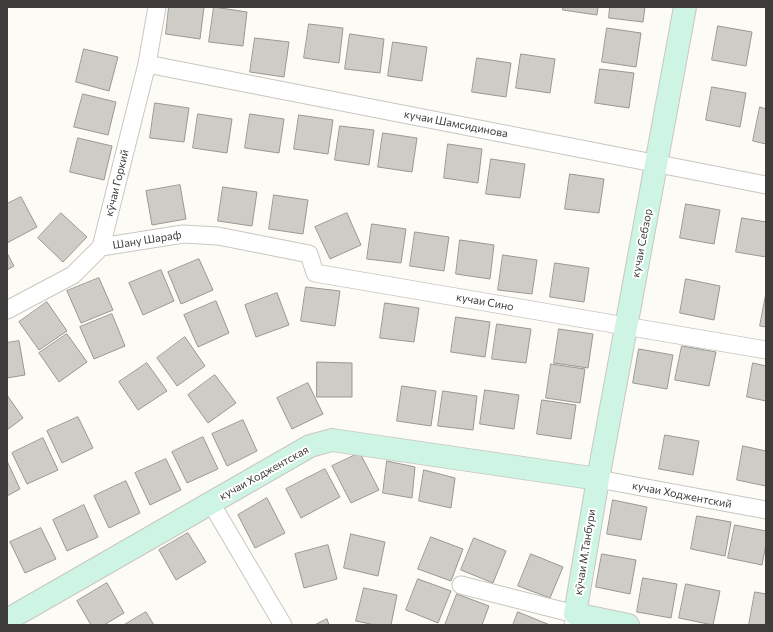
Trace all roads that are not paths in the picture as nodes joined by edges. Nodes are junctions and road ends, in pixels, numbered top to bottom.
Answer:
1 (157, 7) edge
2 (685, 7) edge
3 (147, 64) junction
4 (657, 163) junction
5 (766, 185) edge
6 (218, 236) joint
7 (101, 247) junction
8 (7, 310) edge
9 (626, 326) junction
10 (766, 350) edge
11 (598, 479) junction
12 (211, 503) junction
13 (766, 510) edge
14 (461, 585) dead end
15 (7, 620) edge
16 (574, 620) edge
17 (283, 625) edge
18 (628, 625) edge

1 - 3 street, кӯчаи Горкий
2 - 4 main road, кучаи Себзор
3 - 4 street, кучаи Шамсидинова
3 - 7 street, кӯчаи Горкий
4 - 5 street, кучаи Шамсидинова
4 - 9 main road, кучаи Себзор
6 - 7 street, Шану Шараф
6 - 9 street, кучаи Сино
7 - 8 street
9 - 10 street, кучаи Сино
9 - 11 main road, кучаи Себзор
11 - 12 main road, кучаи Ходжентская
11 - 13 street, кучаи Ходжентский
11 - 16 main road, кӯчаи М.Танбури
12 - 15 main road, кучаи Ходжентская
12 - 17 street
14 - 16 street
16 - 18 main road

